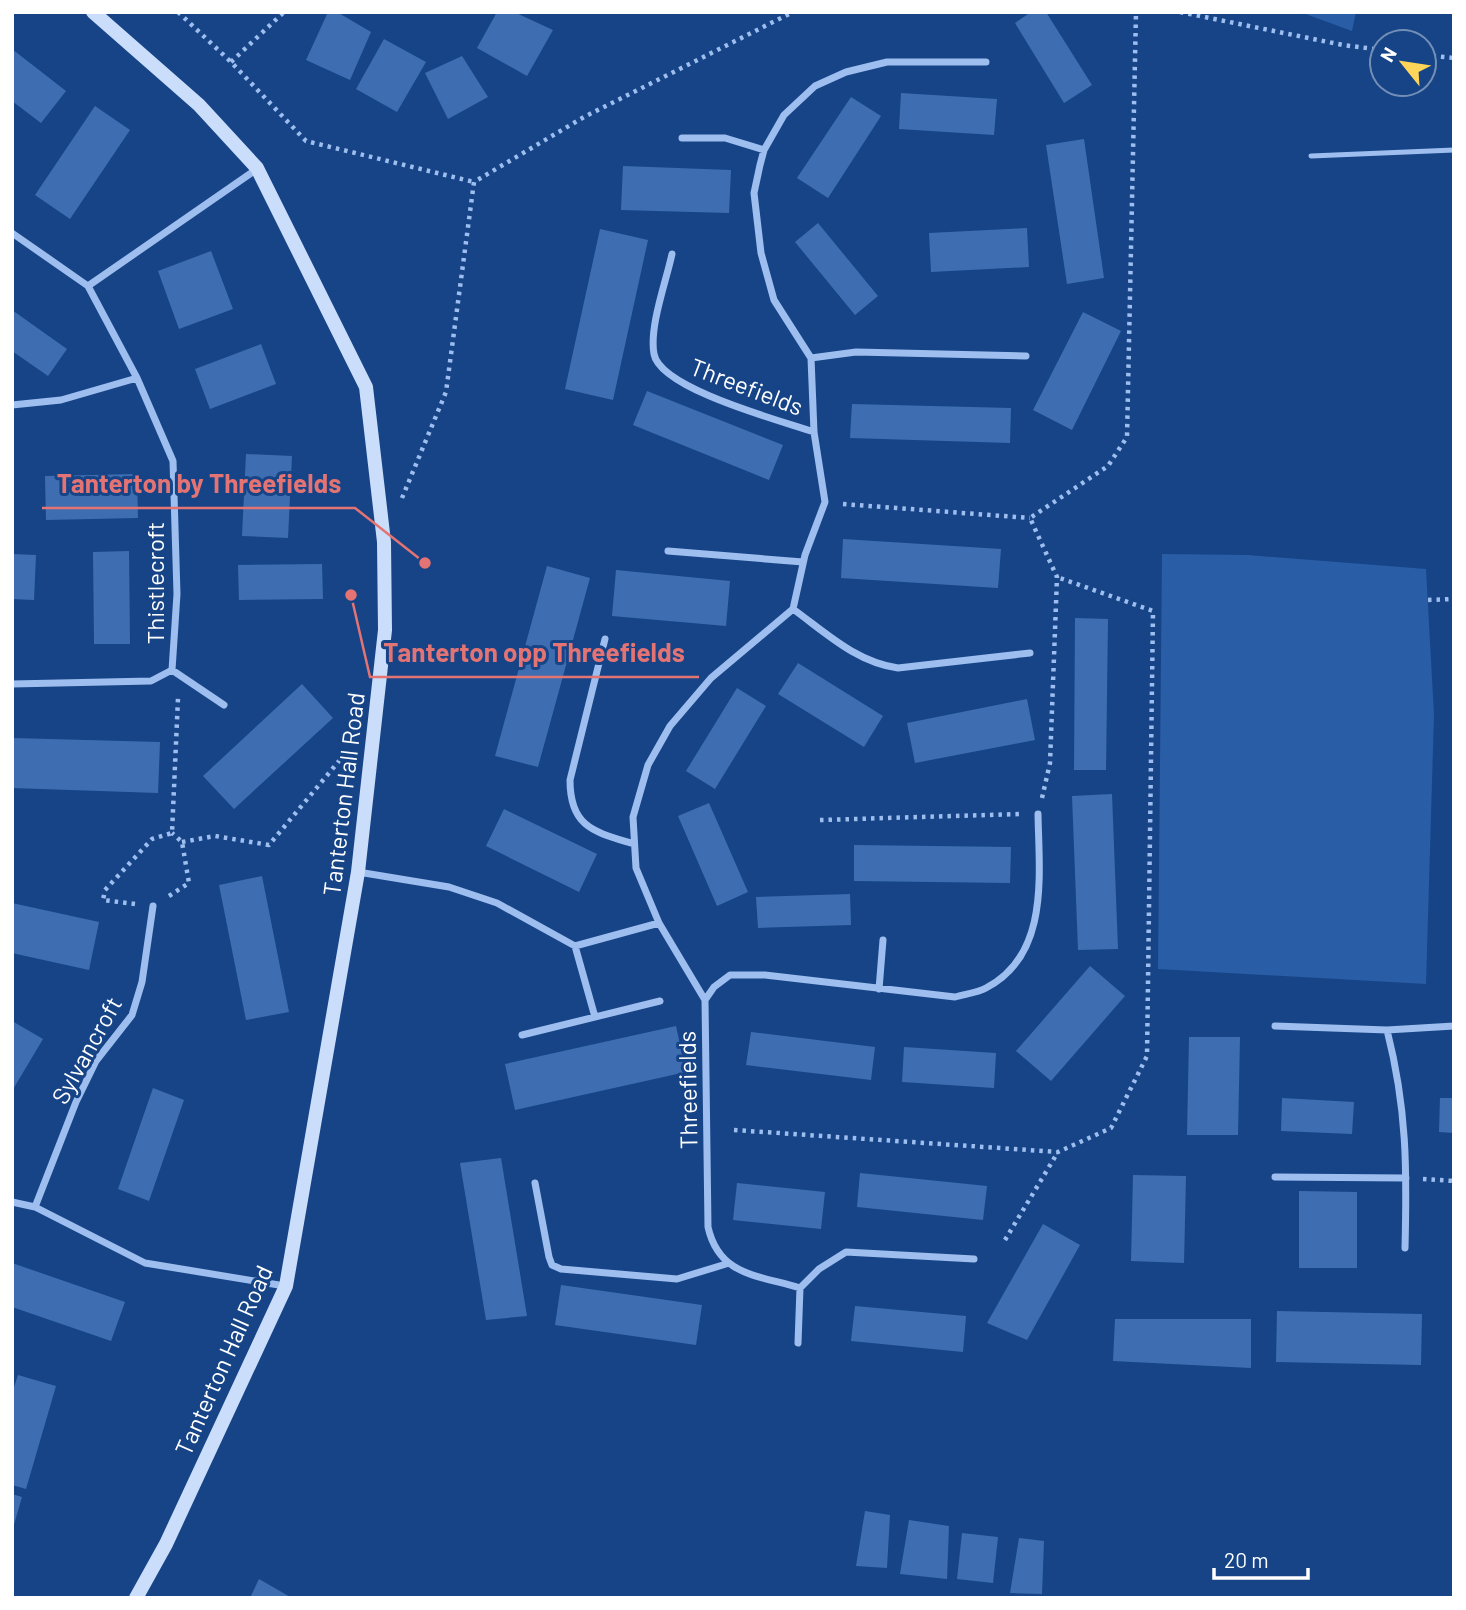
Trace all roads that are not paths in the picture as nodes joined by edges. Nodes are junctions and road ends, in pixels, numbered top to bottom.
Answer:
1 (93, 12) edge
2 (986, 62) dead end
3 (682, 138) dead end
4 (764, 150) junction
5 (1454, 150) edge
6 (1311, 156) dead end
7 (257, 168) junction
8 (12, 233) edge
9 (672, 254) dead end
10 (88, 286) junction
11 (1026, 356) dead end
12 (811, 358) junction
13 (137, 378) junction
14 (12, 405) edge
15 (814, 432) junction
16 (667, 551) dead end
17 (803, 562) junction
18 (793, 609) junction
19 (605, 639) dead end
20 (1030, 653) dead end
21 (172, 670) junction
22 (12, 684) edge
23 (224, 705) dead end
24 (1038, 814) road end
25 (635, 844) junction
26 (358, 872) junction
27 (153, 906) road end
28 (659, 923) junction
29 (883, 940) dead end
30 (575, 946) junction
31 (879, 989) junction
32 (705, 1000) junction
33 (660, 1001) dead end
34 (595, 1017) junction
35 (1275, 1026) dead end
36 (1454, 1026) edge
37 (1387, 1030) junction
38 (522, 1035) dead end
39 (1275, 1177) dead end
40 (1406, 1178) junction
41 (535, 1183) dead end
42 (12, 1202) edge
43 (35, 1207) junction
44 (1405, 1248) dead end
45 (974, 1259) dead end
46 (726, 1264) junction
47 (286, 1286) junction
48 (800, 1288) junction
49 (798, 1343) dead end
50 (136, 1598) edge

1 - 7 street, Tanterton Hall Road
2 - 4 street, Threefields
3 - 4 street
4 - 12 street, Threefields
5 - 6 lane
7 - 10 street
7 - 26 street, Tanterton Hall Road
8 - 10 street, Thistlecroft
9 - 15 street, Threefields
10 - 13 street, Thistlecroft
11 - 12 street, Threefields
12 - 15 street, Threefields
13 - 14 street
13 - 21 street, Thistlecroft
15 - 17 street, Threefields
16 - 17 street
17 - 18 street, Threefields
18 - 20 street
18 - 25 street, Threefields
19 - 25 street
21 - 22 street, Thistlecroft
21 - 23 street, Thistlecroft
24 - 31 street
25 - 28 street, Threefields
26 - 30 street
26 - 47 street, Tanterton Hall Road
27 - 43 street, Sylvancroft
28 - 30 street
28 - 32 street, Threefields
29 - 31 street
30 - 34 street
31 - 32 street
32 - 46 street, Threefields
33 - 34 street, Threefields
34 - 38 street, Threefields
35 - 37 street
36 - 37 street
37 - 40 street
39 - 40 street
40 - 44 street
41 - 46 street
42 - 43 street
43 - 47 street
45 - 48 street
46 - 48 street
47 - 50 street, Tanterton Hall Road
48 - 49 street

